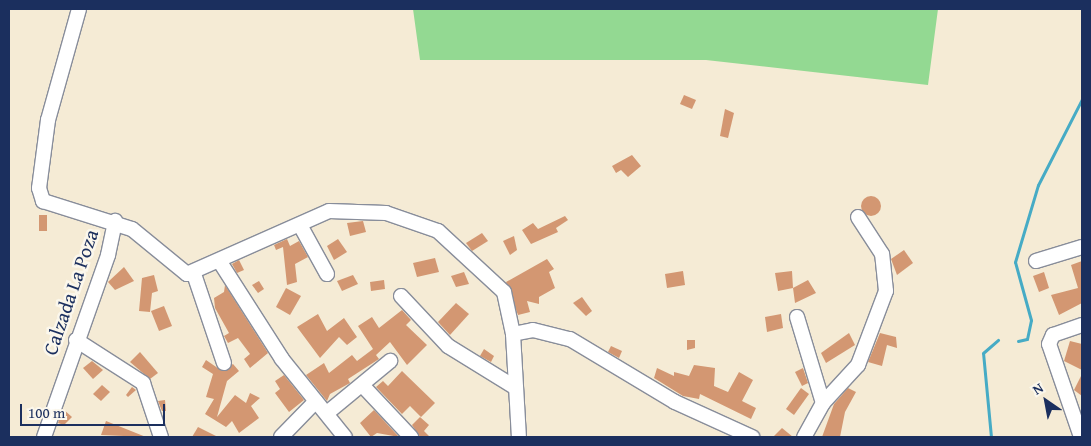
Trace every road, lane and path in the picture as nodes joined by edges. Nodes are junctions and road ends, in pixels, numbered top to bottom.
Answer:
1 (79, 9) edge
2 (858, 217) dead end
3 (116, 221) junction
4 (300, 225) junction
5 (1082, 247) edge
6 (1036, 261) dead end
7 (220, 262) junction
8 (194, 274) junction
9 (327, 274) dead end
10 (401, 296) dead end
11 (797, 317) dead end
12 (1081, 327) edge
13 (513, 334) junction
14 (76, 340) junction
15 (390, 361) dead end
16 (224, 362) dead end
17 (363, 386) junction
18 (516, 388) junction
19 (316, 401) junction
20 (823, 403) junction
21 (327, 413) junction
22 (1078, 419) edge
23 (44, 437) edge
24 (161, 437) edge
25 (281, 437) edge
26 (345, 437) edge
27 (411, 437) edge
28 (519, 437) edge
29 (752, 437) edge
30 (804, 437) edge
31 (1081, 437) edge

1 - 3 street, Calzada La Poza
2 - 20 street
3 - 8 street
3 - 14 street, Calzada La Poza
4 - 7 street
4 - 9 street
4 - 13 street
5 - 6 street
7 - 8 street
7 - 19 street
8 - 16 street
10 - 18 street
11 - 20 street
12 - 22 street
13 - 18 street
13 - 29 street
14 - 23 street, Calzada La Poza
14 - 24 street
15 - 17 street
17 - 21 street
17 - 27 street
18 - 28 street
19 - 21 street
19 - 25 street
20 - 30 street
21 - 26 street
22 - 31 street

